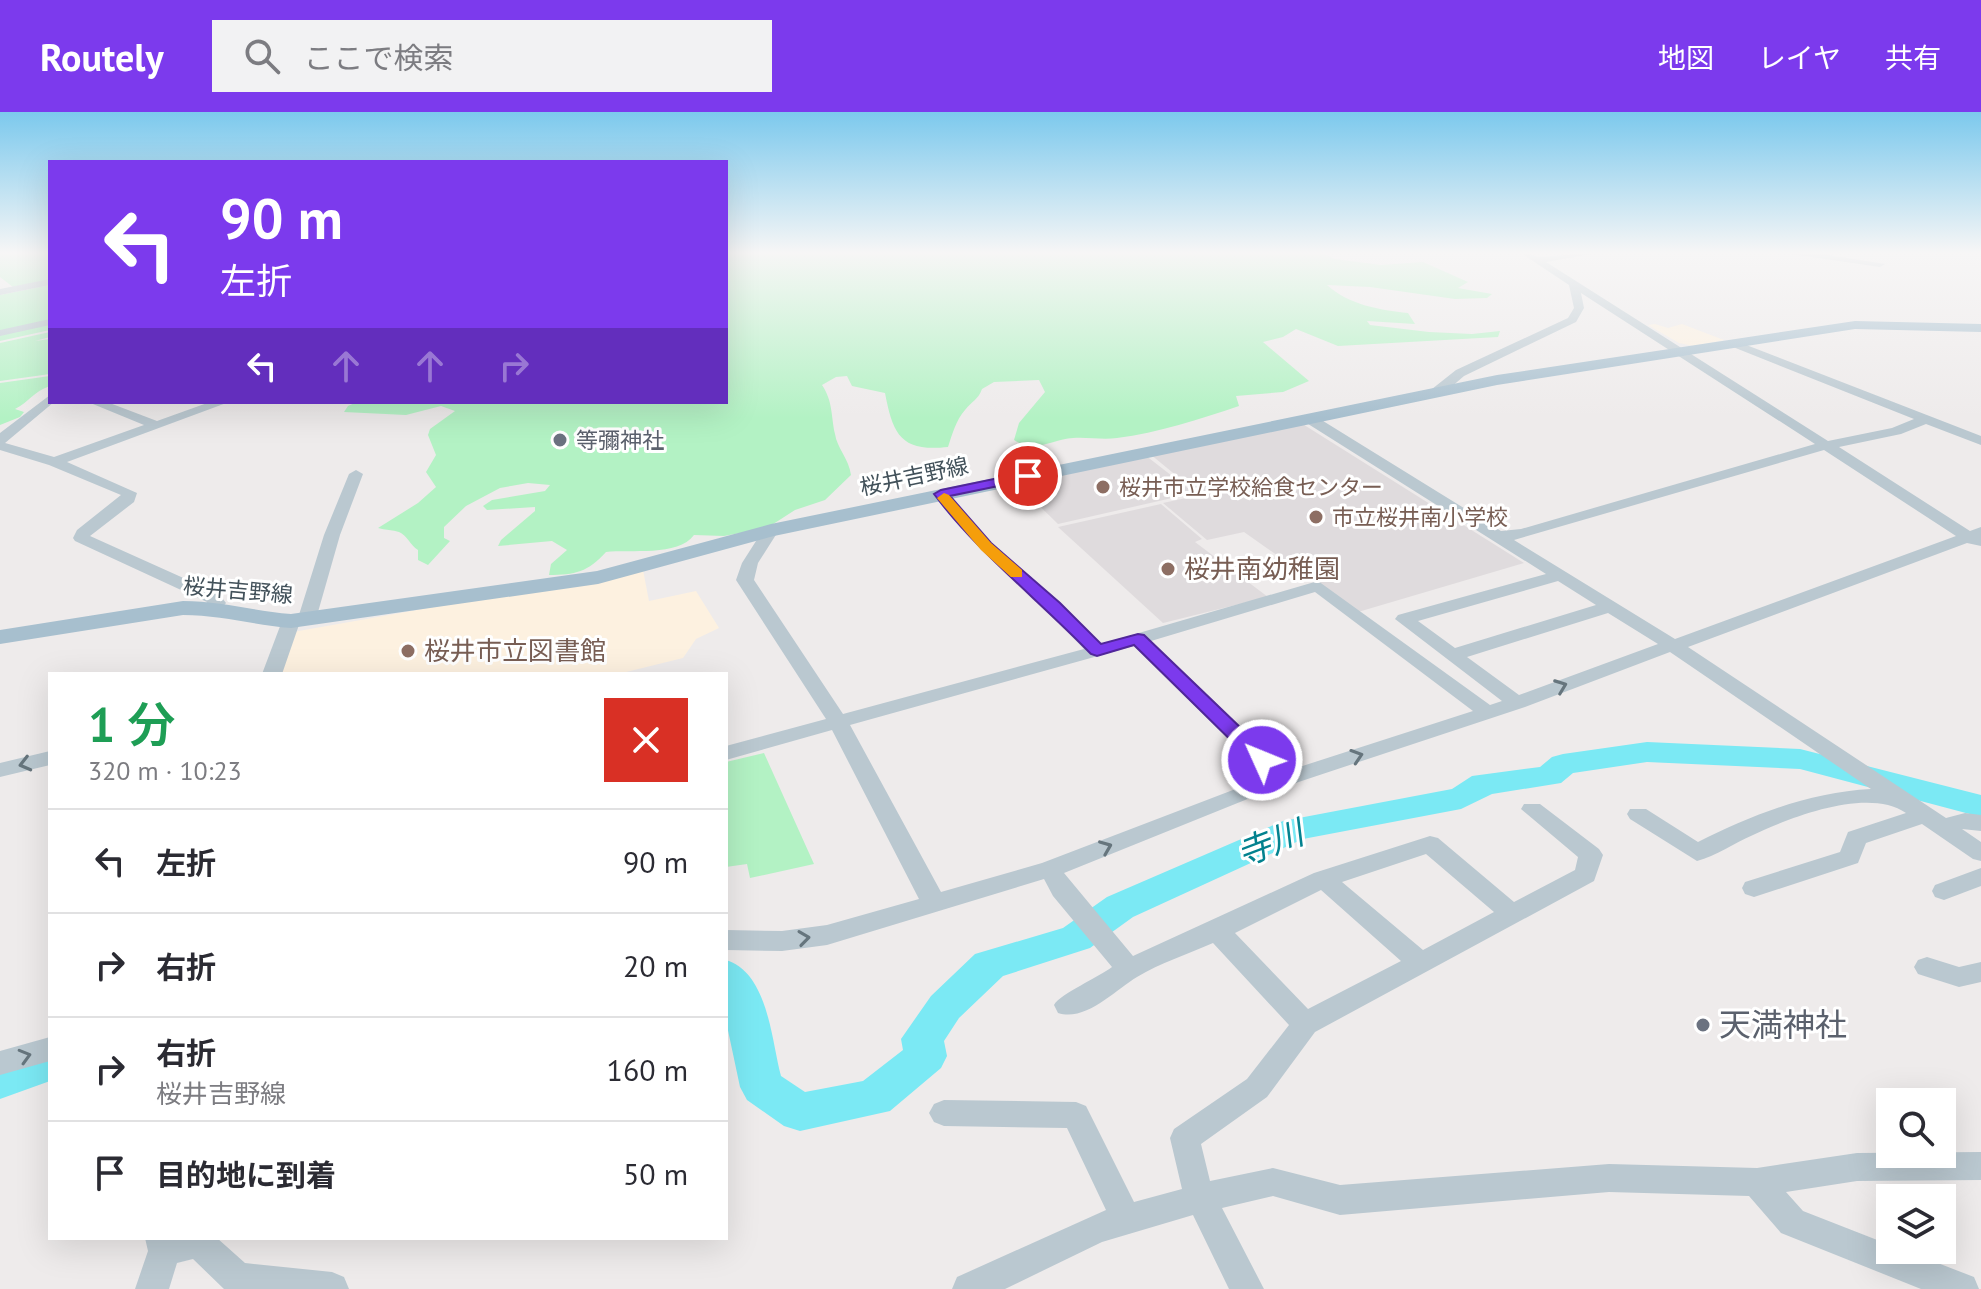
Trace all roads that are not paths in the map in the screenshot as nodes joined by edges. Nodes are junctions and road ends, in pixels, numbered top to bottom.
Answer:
1 (1579, 308) edge
2 (1613, 308) edge
3 (48, 322) edge
4 (1981, 328) edge
5 (0, 333) edge
6 (1732, 343) junction
7 (1681, 350) junction
8 (1437, 392) junction
9 (48, 401) edge
10 (100, 404) edge
11 (216, 404) edge
12 (1310, 419) junction
13 (1925, 420) junction
14 (156, 425) junction
15 (1981, 441) edge
16 (0, 443) edge
17 (1828, 445) junction
18 (54, 462) junction
19 (356, 474) dead end
20 (941, 494) junction
21 (771, 530) junction
22 (1501, 536) junction
23 (1977, 538) edge
24 (1562, 575) junction
25 (1612, 606) junction
26 (212, 608) junction
27 (299, 620) junction
28 (0, 637) edge
29 (1138, 639) junction
30 (1672, 645) junction
31 (1097, 651) junction
32 (1452, 655) junction
33 (273, 672) edge
34 (1518, 703) junction
35 (1488, 713) junction
36 (839, 723) junction
37 (728, 752) edge
38 (48, 758) edge
39 (0, 770) edge
40 (1283, 780) junction
41 (1898, 798) junction
42 (1532, 809) dead end
43 (1638, 814) dead end
44 (1933, 821) junction
45 (1981, 823) edge
46 (1981, 853) edge
47 (1981, 877) edge
48 (1323, 879) junction
49 (1056, 880) junction
50 (1754, 888) dead end
51 (1944, 891) dead end
52 (935, 905) junction
53 (1512, 914) junction
54 (1217, 931) junction
55 (728, 940) edge
56 (1421, 963) junction
57 (1927, 967) dead end
58 (1129, 969) junction
59 (1981, 972) edge
60 (1068, 1005) dead end
61 (1305, 1024) junction
62 (48, 1050) edge
63 (0, 1063) edge
64 (944, 1113) dead end
65 (1981, 1166) edge
66 (1757, 1182) junction
67 (1202, 1198) junction
68 (1126, 1219) junction
69 (162, 1245) edge
70 (980, 1287) edge
71 (152, 1289) edge
72 (332, 1289) edge
73 (1247, 1289) edge
74 (1962, 1289) edge

1 - 8 street
2 - 7 street
3 - 5 street
4 - 6 main road, 桜井吉野線
6 - 7 main road, 桜井吉野線
6 - 13 street
7 - 8 main road, 桜井吉野線
7 - 17 street
8 - 12 main road, 桜井吉野線
9 - 16 street
10 - 14 street
11 - 14 street
12 - 20 main road, 桜井吉野線
12 - 22 street
13 - 15 street
13 - 17 street
14 - 18 street
16 - 18 street
17 - 22 street
17 - 23 street
18 - 26 street
19 - 27 street
20 - 21 main road, 桜井吉野線
20 - 31 street
21 - 27 main road, 桜井吉野線
21 - 36 street
22 - 24 street
23 - 30 street
24 - 25 street
24 - 32 street
25 - 30 street
25 - 32 street
26 - 27 main road, 桜井吉野線
26 - 28 main road, 桜井吉野線
27 - 33 street
29 - 31 street
29 - 35 street
29 - 40 street
34 -> 30 street
30 - 41 street
31 - 36 street
32 - 34 street
34 - 35 street
40 -> 35 street
36 - 37 street
36 - 52 street
38 -> 39 street
49 -> 40 street
41 - 43 street
41 - 44 street
42 - 53 street
44 - 45 street
44 - 46 street
44 - 50 street
47 - 51 street
48 - 53 street
48 - 54 street
48 - 56 street
49 - 52 street
49 - 58 street
55 -> 52 street
53 - 56 street
54 - 58 street
54 - 61 street
56 - 61 street
57 - 59 street
58 - 60 street
61 - 67 street
63 -> 62 street
64 - 68 street
65 - 66 street
66 - 67 street
66 - 74 street
67 - 68 street
67 - 73 street
68 - 70 street
69 - 71 street
69 - 72 street

